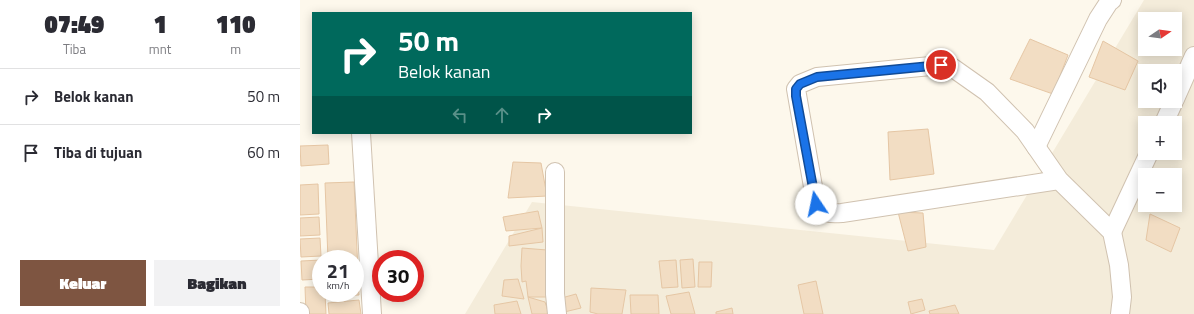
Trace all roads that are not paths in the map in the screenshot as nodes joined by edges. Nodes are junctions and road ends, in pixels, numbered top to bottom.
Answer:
1 (1112, 0) edge
2 (1194, 56) edge
3 (1182, 84) edge
4 (361, 134) edge
5 (1036, 147) junction
6 (1146, 160) edge
7 (555, 172) dead end
8 (1059, 180) junction
9 (1112, 232) junction
10 (372, 314) edge
11 (556, 314) edge
12 (1120, 314) edge

1 - 5 street
2 - 3 street
4 - 10 street
5 - 8 street
5 - 8 street
6 - 9 street
7 - 11 street
8 - 9 street
9 - 12 street

